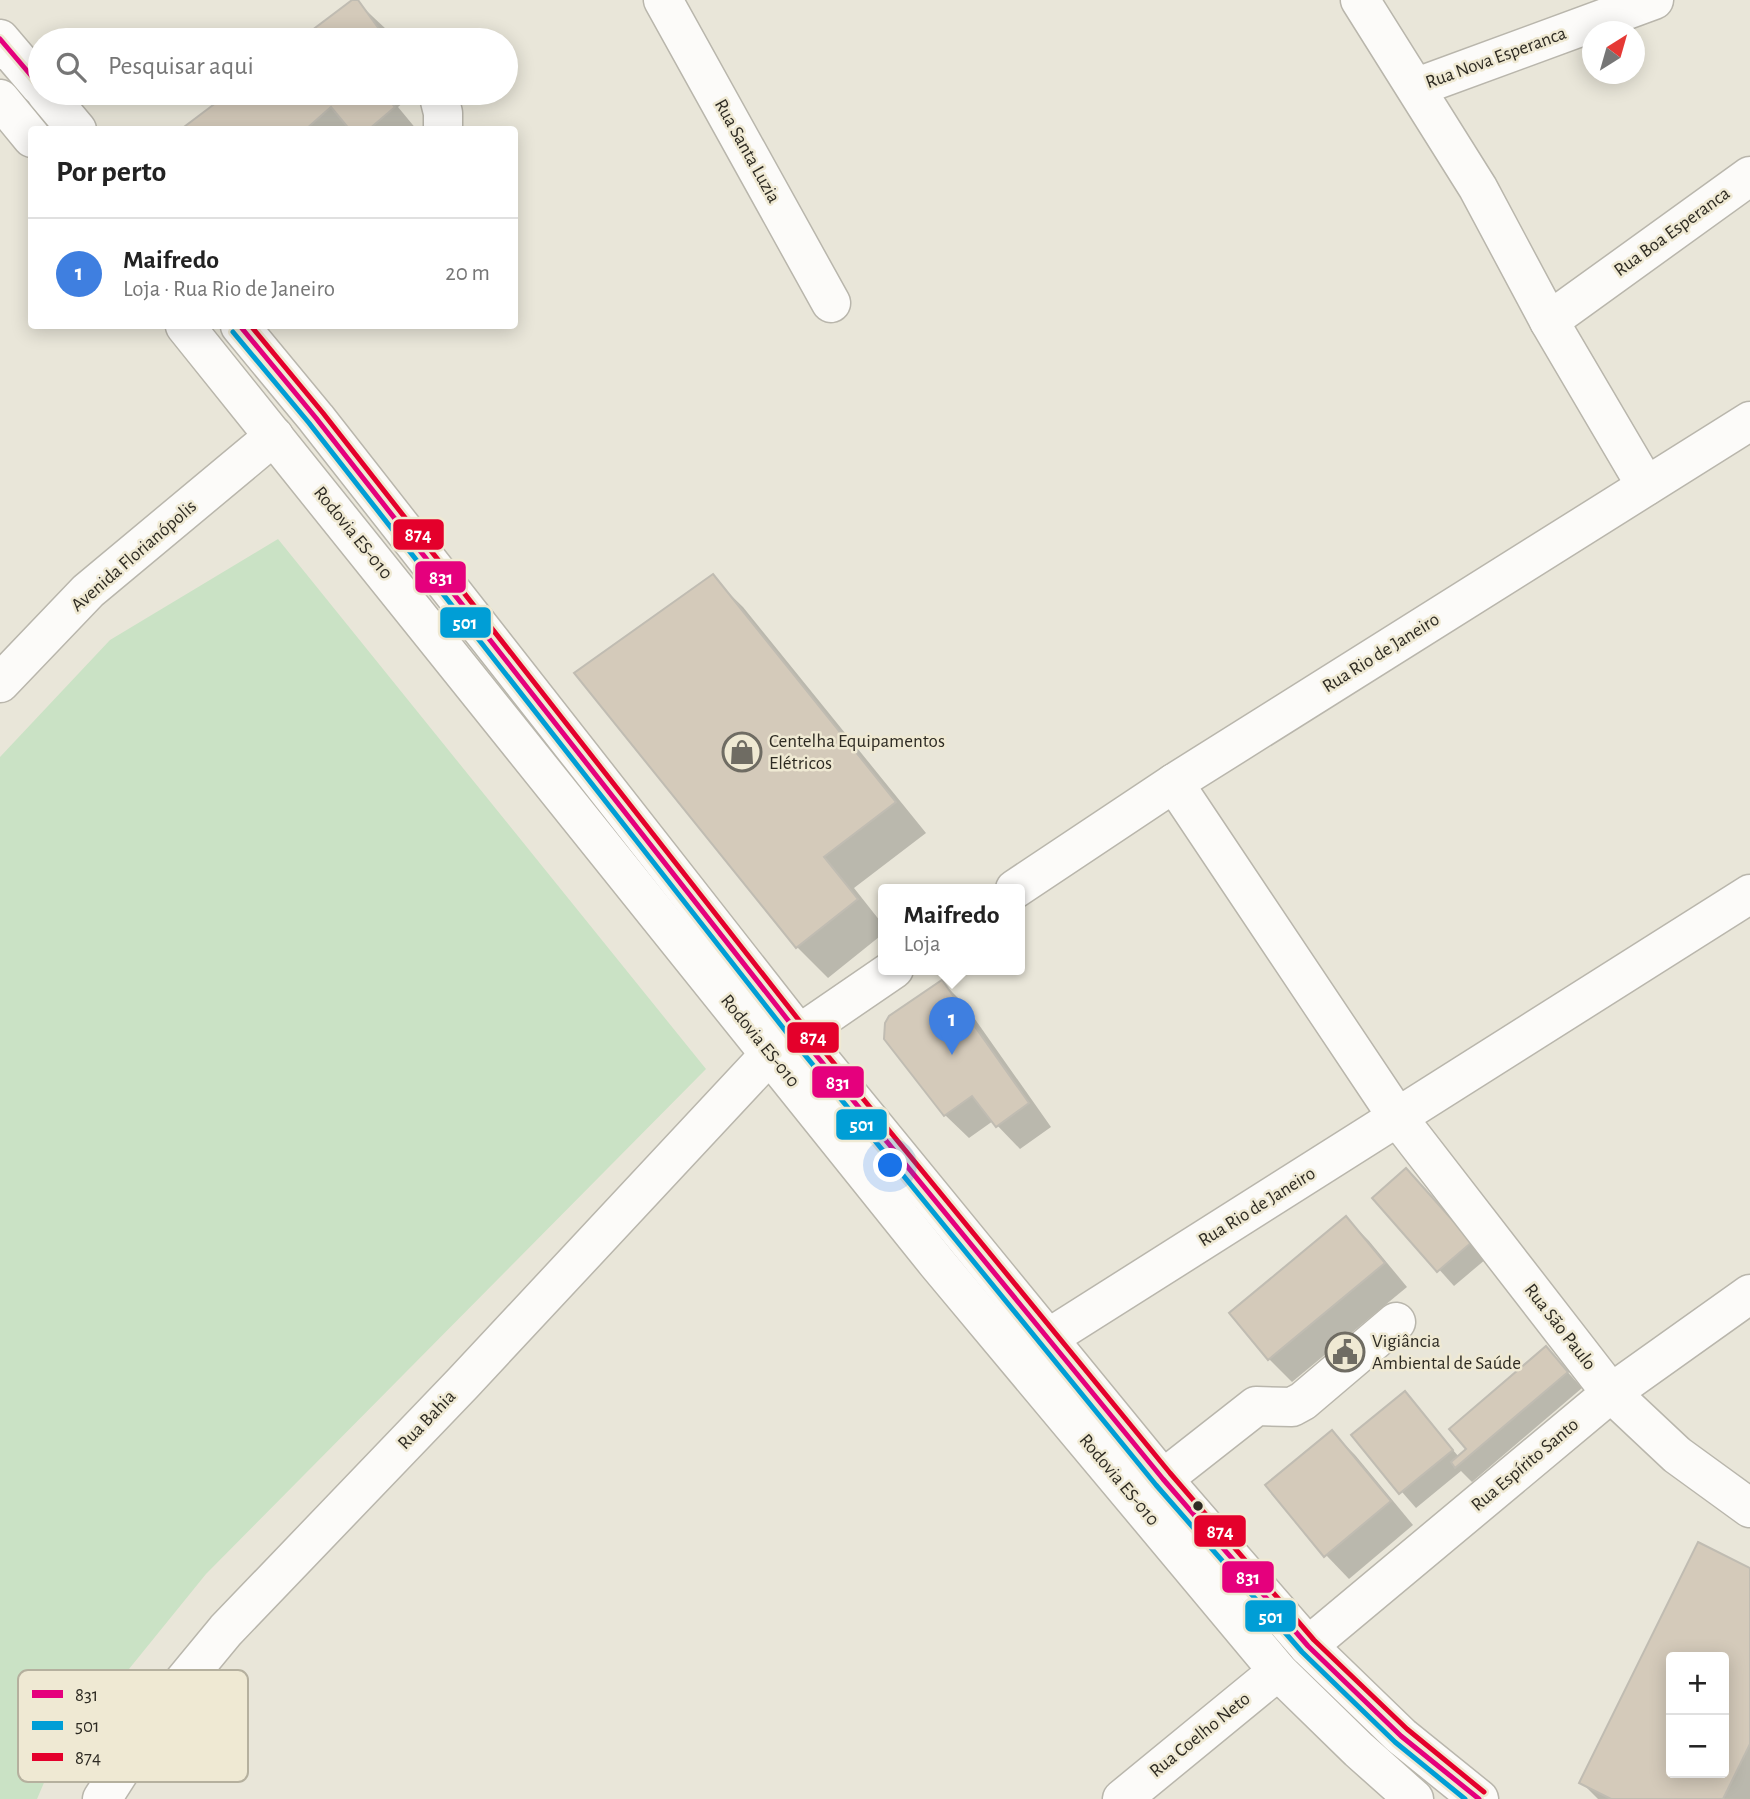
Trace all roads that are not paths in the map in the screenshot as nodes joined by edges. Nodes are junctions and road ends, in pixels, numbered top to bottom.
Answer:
1 (663, 0) edge
2 (1360, 0) edge
3 (1654, 0) edge
4 (0, 39) edge
5 (28, 72) edge
6 (1417, 87) junction
7 (0, 99) edge
8 (56, 105) edge
9 (441, 105) edge
10 (74, 126) edge
11 (443, 126) edge
12 (28, 133) edge
13 (1750, 176) edge
14 (831, 303) dead end
15 (1549, 321) junction
16 (187, 329) edge
17 (248, 329) edge
18 (1750, 421) edge
19 (274, 436) junction
20 (1646, 486) junction
21 (0, 683) edge
22 (1174, 783) junction
23 (1022, 884) edge
24 (1750, 894) edge
25 (885, 975) edge
26 (784, 1044) junction
27 (1398, 1118) junction
28 (1750, 1294) edge
29 (1396, 1322) dead end
30 (1047, 1339) junction
31 (1611, 1393) junction
32 (1163, 1479) junction
33 (1750, 1508) edge
34 (1308, 1646) junction
35 (193, 1670) edge
36 (1278, 1671) junction
37 (113, 1782) edge
38 (102, 1799) edge
39 (1122, 1799) edge
40 (1414, 1799) edge
41 (1479, 1799) edge

1 - 14 street, Rua Santa Luzia
2 - 6 street
3 - 6 street, Rua Nova Esperanca
4 - 5 street
6 - 15 street
7 - 12 street
8 - 10 street
9 - 11 street
13 - 15 street, Rua Boa Esperanca
15 - 20 street
16 - 19 street, Rodovia ES-010
17 - 26 street, Rodovia ES-010
18 - 20 street, Rua Rio de Janeiro
19 - 21 street, Avenida Florianópolis
19 - 26 street, Rodovia ES-010
20 - 22 street, Rua Rio de Janeiro
22 - 23 street, Rua Rio de Janeiro
22 - 27 street, Rua São Paulo
24 - 27 street, Rua Rio de Janeiro
25 - 26 street
26 - 30 street, Rodovia ES-010
26 - 35 street, Rua Bahia
26 - 36 street, Rodovia ES-010
27 - 30 street, Rua Rio de Janeiro
27 - 31 street, Rua São Paulo
28 - 31 street, Rua Espírito Santo
29 - 32 street
30 - 32 street, Rodovia ES-010
31 - 33 street, Rua São Paulo
31 - 34 street, Rua Espírito Santo
32 - 34 street, Rodovia ES-010
34 - 41 street, Rodovia ES-010
36 - 39 street, Rua Coelho Neto
36 - 40 street, Rodovia ES-010
37 - 38 street, Rua Bahia

